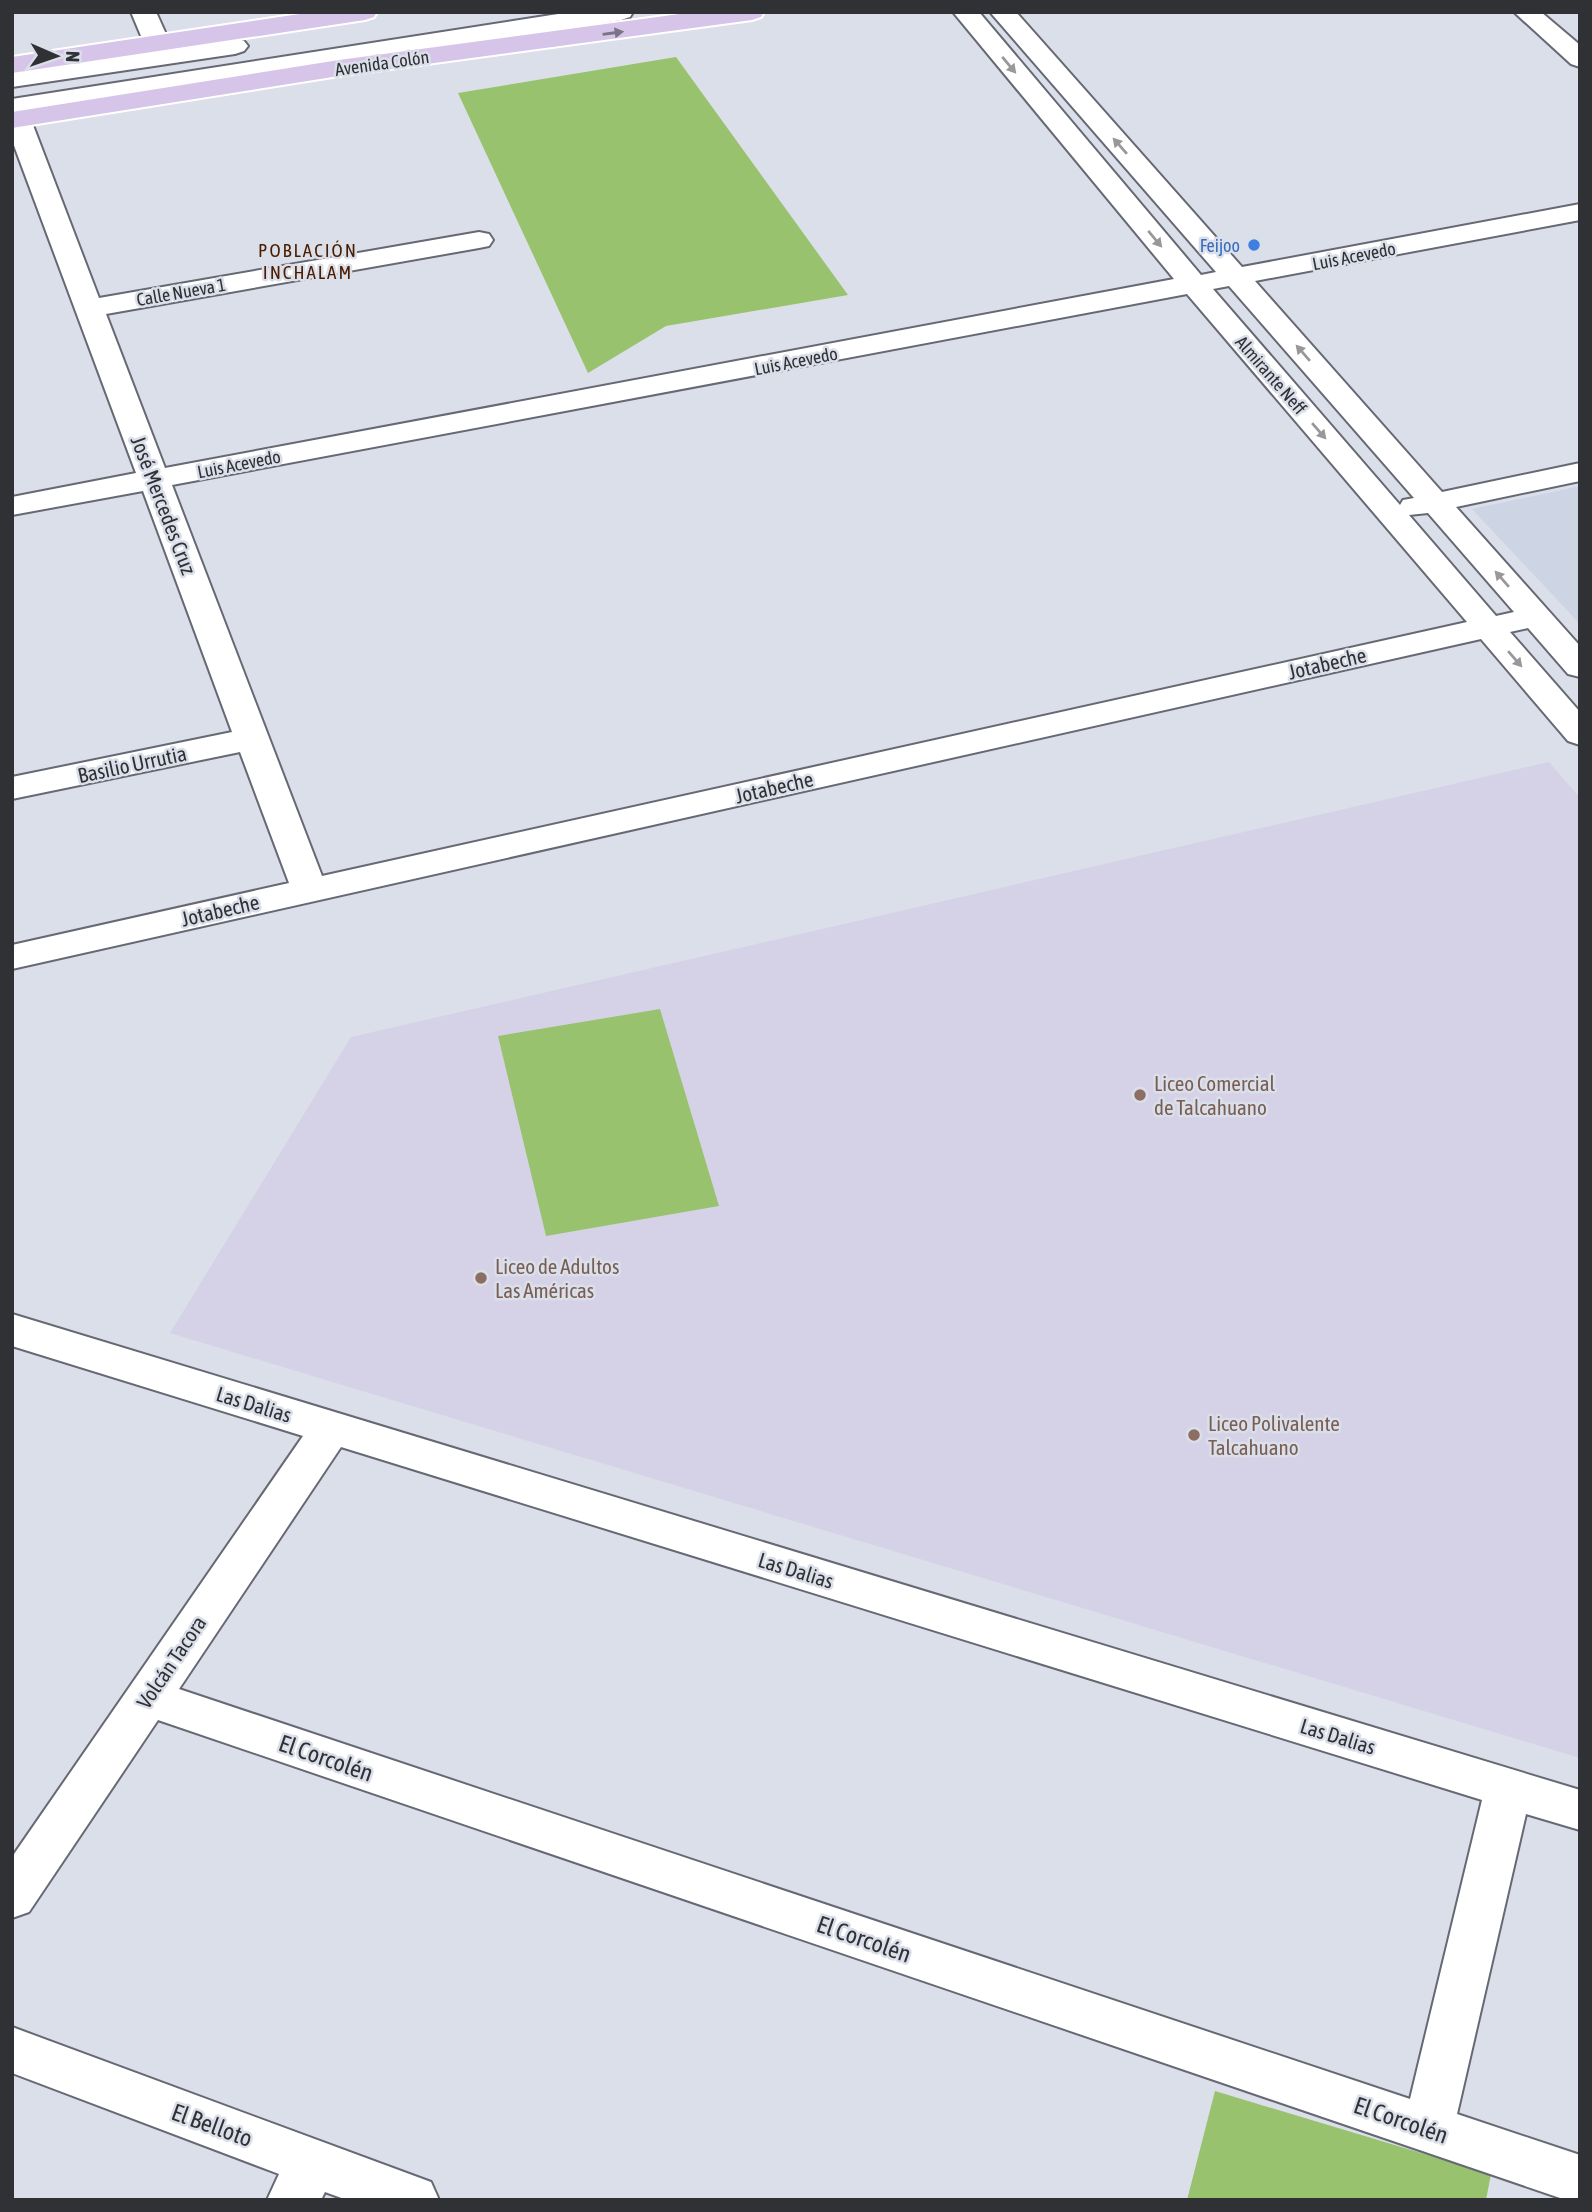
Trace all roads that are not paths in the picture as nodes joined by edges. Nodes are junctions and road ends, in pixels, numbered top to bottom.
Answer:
1 (143, 12) edge
2 (365, 12) edge
3 (518, 12) edge
4 (621, 12) edge
5 (752, 12) edge
6 (965, 12) edge
7 (1002, 12) edge
8 (1526, 12) edge
9 (157, 43) junction
10 (1580, 59) edge
11 (12, 65) edge
12 (12, 79) edge
13 (14, 116) edge
14 (1580, 212) edge
15 (479, 240) dead end
16 (1237, 278) junction
17 (1195, 286) junction
18 (90, 308) junction
19 (1580, 472) edge
20 (155, 480) junction
21 (1435, 503) junction
22 (12, 506) edge
23 (1389, 513) junction
24 (1535, 617) junction
25 (1488, 627) junction
26 (1580, 667) edge
27 (1580, 734) edge
28 (252, 739) junction
29 (12, 789) edge
30 (309, 890) junction
31 (12, 957) edge
32 (12, 1330) edge
33 (331, 1428) junction
34 (148, 1698) junction
35 (1508, 1788) junction
36 (1580, 1810) edge
37 (12, 1897) edge
38 (12, 2050) edge
39 (1428, 2129) junction
40 (1580, 2180) edge
41 (303, 2181) edge
42 (413, 2200) edge

1 - 9 street
2 - 9 main road
3 - 12 street
4 - 13 street
13 -> 5 main road, Avenida Colón
6 -> 17 street, Almirante Neff
16 -> 7 street, Almirante Neff
8 - 10 street
9 - 11 main road
13 - 18 street, José Mercedes Cruz
14 - 16 street, Luis Acevedo
15 - 18 street, Calle Nueva 1
16 - 17 street, Luis Acevedo
21 -> 16 street, Almirante Neff
17 - 20 street, Luis Acevedo
17 -> 23 street, Almirante Neff
18 - 20 street, José Mercedes Cruz
19 - 21 street
20 - 22 street, Luis Acevedo
20 - 28 street, José Mercedes Cruz
21 - 23 street
24 -> 21 street, Almirante Neff
23 - 25 street, Almirante Neff
24 - 25 street, Jotabeche
24 - 26 street, Almirante Neff
25 -> 27 street, Almirante Neff
25 - 30 street, Jotabeche
28 - 29 street, Basilio Urrutia
28 - 30 street, José Mercedes Cruz
30 - 31 street, Jotabeche
32 - 33 street, Las Dalias
33 - 34 street, Volcán Tacora
33 - 35 street, Las Dalias
34 - 37 street, Volcán Tacora
34 - 39 street, El Corcolén
35 - 36 street, Las Dalias
35 - 39 street
38 - 41 street, El Belloto
39 - 40 street, El Corcolén
41 - 42 street, El Belloto

